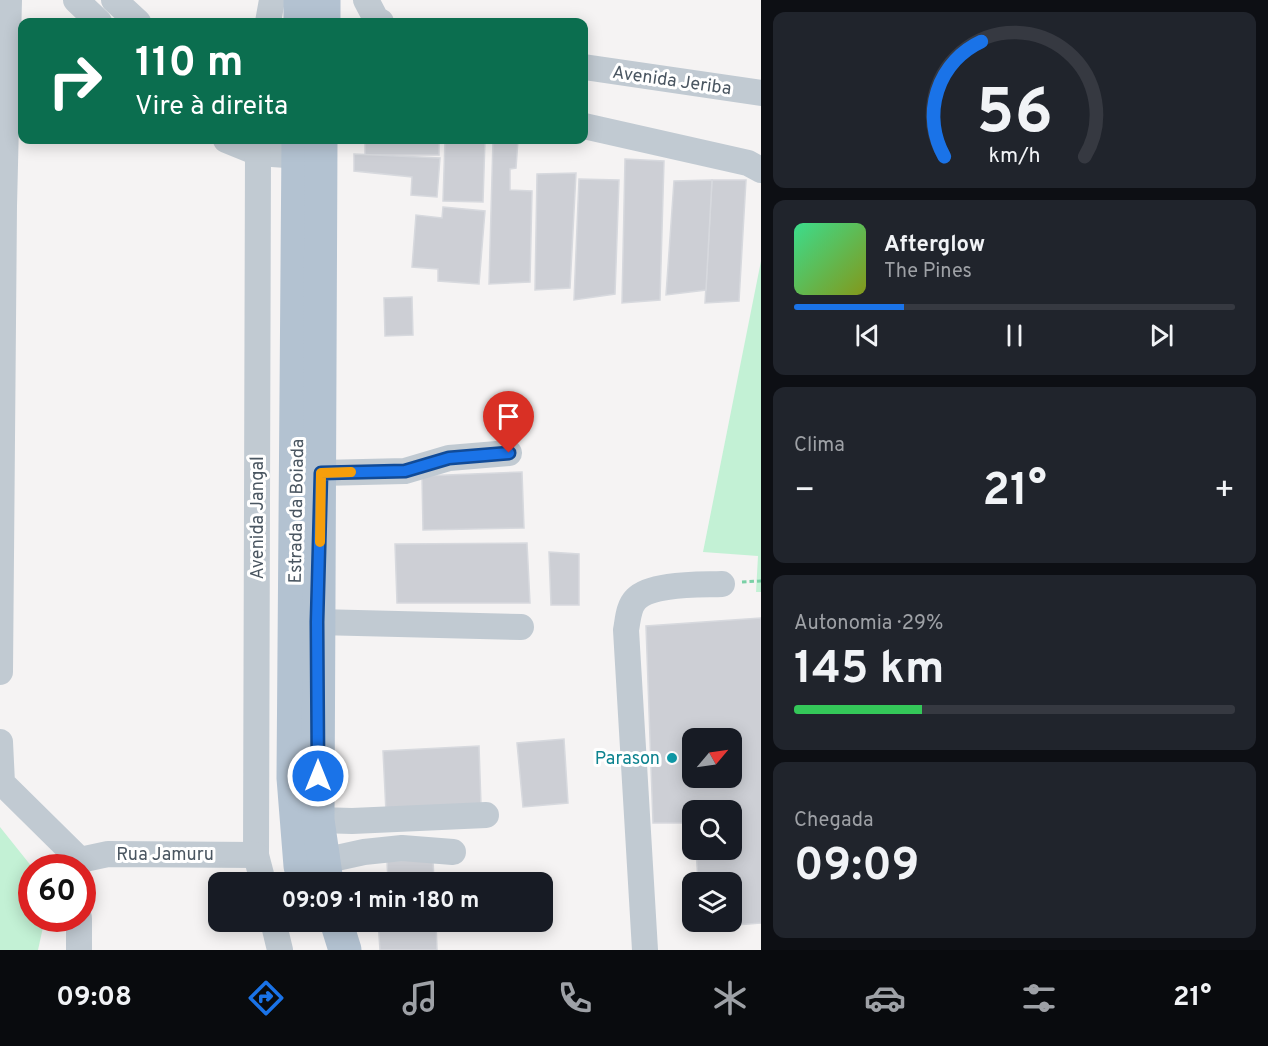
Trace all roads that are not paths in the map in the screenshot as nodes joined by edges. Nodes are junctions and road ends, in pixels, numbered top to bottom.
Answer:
1 (9, 0) edge
2 (76, 0) edge
3 (114, 0) edge
4 (272, 0) edge
5 (300, 0) edge
6 (324, 0) edge
7 (366, 0) edge
8 (95, 18) edge
9 (134, 18) edge
10 (269, 18) edge
11 (300, 18) edge
12 (324, 18) edge
13 (375, 18) edge
14 (588, 68) edge
15 (761, 93) edge
16 (588, 127) edge
17 (236, 144) edge
18 (309, 148) edge
19 (258, 153) junction
20 (761, 170) edge
21 (509, 453) dead end
22 (321, 473) junction
23 (722, 584) dead end
24 (317, 622) junction
25 (520, 627) dead end
26 (0, 672) edge
27 (0, 742) edge
28 (1, 783) edge
29 (486, 815) dead end
30 (318, 820) junction
31 (453, 852) dead end
32 (71, 854) edge
33 (256, 855) junction
34 (96, 858) edge
35 (260, 872) edge
36 (312, 872) edge
37 (318, 872) edge
38 (324, 872) edge
39 (79, 932) edge
40 (276, 932) edge
41 (317, 932) edge
42 (339, 932) edge
43 (79, 950) edge
44 (280, 950) edge
45 (322, 950) edge
46 (345, 950) edge
47 (645, 950) edge

1 - 26 street
2 - 8 street
3 - 9 street
4 - 10 street
5 - 11 main road
6 - 12 main road
7 - 13 street
14 - 15 street, Avenida Jeriba
16 - 20 street
17 - 19 street
18 - 19 street
18 - 22 main road, Estrada da Boiada
18 - 36 main road, Estrada da Boiada
19 - 33 street, Avenida Jangal
21 - 22 street
22 - 24 main road, Estrada da Boiada
23 - 47 street
24 - 25 street
24 - 30 main road, Estrada da Boiada
27 - 28 street, Rua Jamuru
28 - 32 street, Rua Jamuru
29 - 30 street
30 - 37 main road, Estrada da Boiada
31 - 38 street
33 - 34 street, Rua Jamuru
33 - 35 street, Avenida Jangal
39 - 43 street
40 - 44 street
41 - 45 main road
42 - 46 main road

